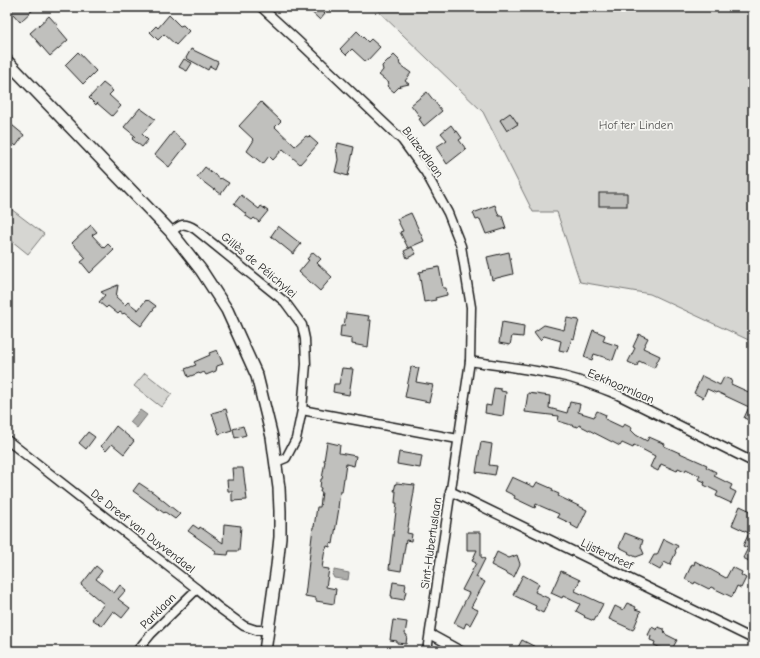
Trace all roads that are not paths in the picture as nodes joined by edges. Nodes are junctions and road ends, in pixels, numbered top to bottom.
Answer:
1 (261, 7) edge
2 (7, 61) edge
3 (171, 232) junction
4 (470, 361) junction
5 (302, 410) junction
6 (458, 439) junction
7 (7, 440) edge
8 (276, 462) junction
9 (753, 462) edge
10 (450, 491) junction
11 (197, 589) junction
12 (268, 630) junction
13 (430, 634) junction
14 (753, 639) edge
15 (136, 651) edge
16 (265, 651) edge
17 (427, 651) edge
18 (461, 651) edge

1 - 4 street, Buizerdlaan
2 - 3 main road
3 - 5 street, Gillès de Pélichylei
3 - 8 main road
4 - 6 street, Sint-Hubertuslaan
4 - 9 street, Eekhoornlaan
5 - 6 street
5 - 8 street, Gillès de Pélichylei
6 - 10 street, Sint-Hubertuslaan
7 - 11 street, De Dreef van Duyvendael
8 - 12 main road
10 - 13 street, Sint-Hubertuslaan
10 - 14 street, Lijsterdreef
11 - 12 street, De Dreef van Duyvendael
11 - 15 street, Parklaan
12 - 16 main road
13 - 17 street, Sint-Hubertuslaan
13 - 18 street

